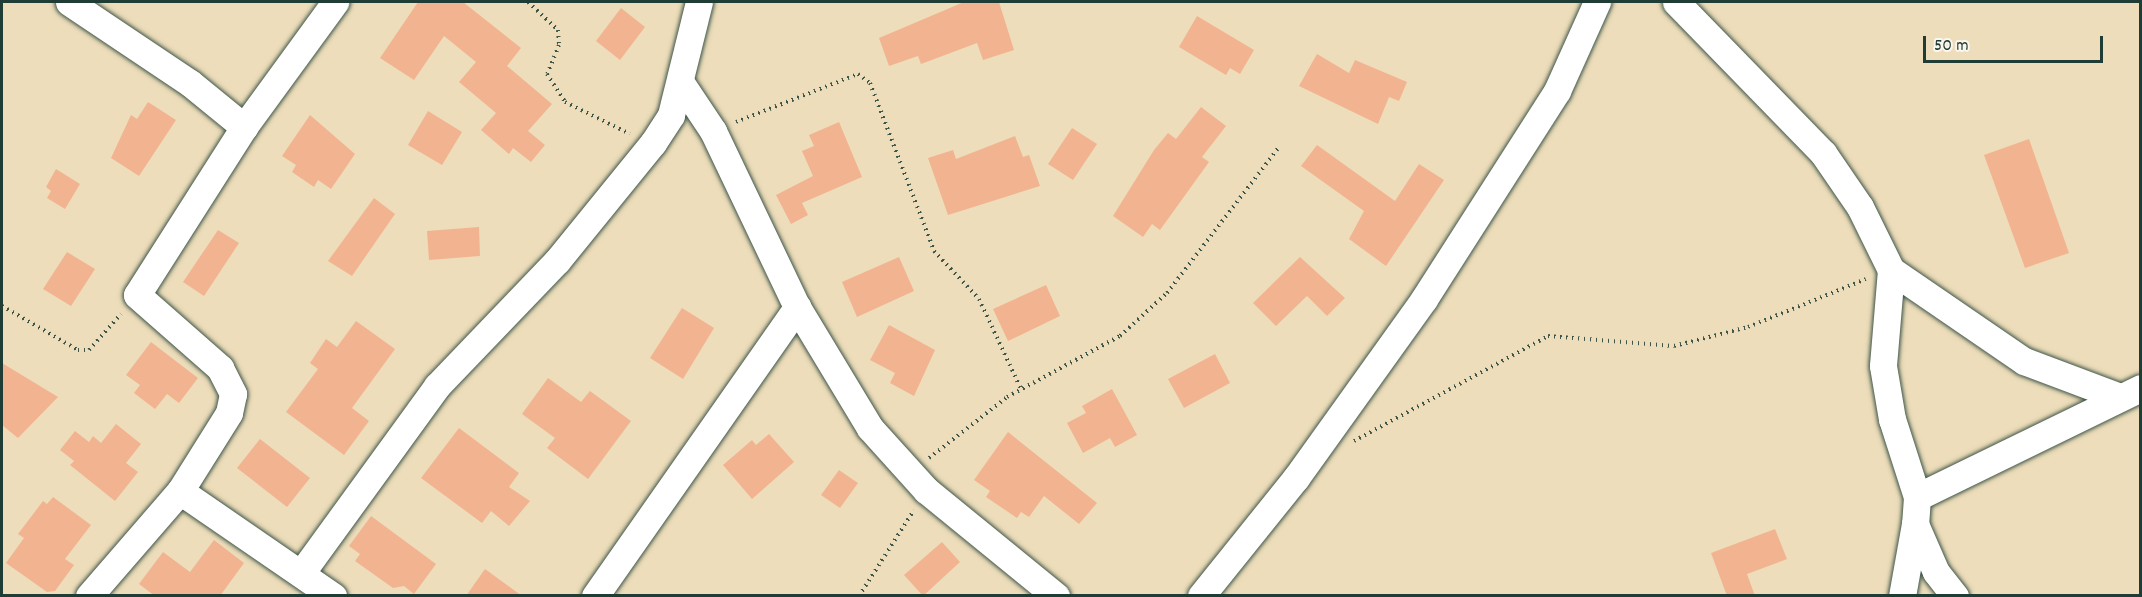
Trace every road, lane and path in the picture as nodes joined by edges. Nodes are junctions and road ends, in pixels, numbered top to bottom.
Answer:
1 (69, 2) edge
2 (334, 2) edge
3 (528, 2) edge
4 (699, 2) edge
5 (1597, 2) edge
6 (1676, 2) edge
7 (681, 83) junction
8 (244, 127) junction
9 (713, 132) junction
10 (653, 143) junction
11 (1279, 147) dead end
12 (1891, 270) junction
13 (137, 295) junction
14 (2, 306) edge
15 (797, 307) junction
16 (1021, 389) junction
17 (2130, 392) edge
18 (1344, 447) dead end
19 (918, 482) junction
20 (180, 491) junction
21 (1917, 497) junction
22 (1915, 524) junction
23 (302, 572) junction
24 (89, 596) edge
25 (333, 596) edge
26 (595, 596) edge
27 (859, 596) edge
28 (1056, 596) edge
29 (1201, 596) edge
30 (1902, 596) edge
31 (1955, 596) edge

1 - 8 street
2 - 8 street
3 - 10 path
4 - 7 street
5 - 29 street
6 - 12 street
7 - 9 street
7 - 10 street
8 - 13 street
9 - 15 street
9 - 16 path
10 - 23 street
11 - 16 path
12 - 17 street
12 - 18 path
12 - 21 street
13 - 14 path
13 - 20 street
15 - 19 street
15 - 26 street
16 - 19 path
17 - 21 street
19 - 27 path
19 - 28 street
20 - 23 street
20 - 24 street
21 - 22 street
22 - 30 street
22 - 31 street
23 - 25 street

